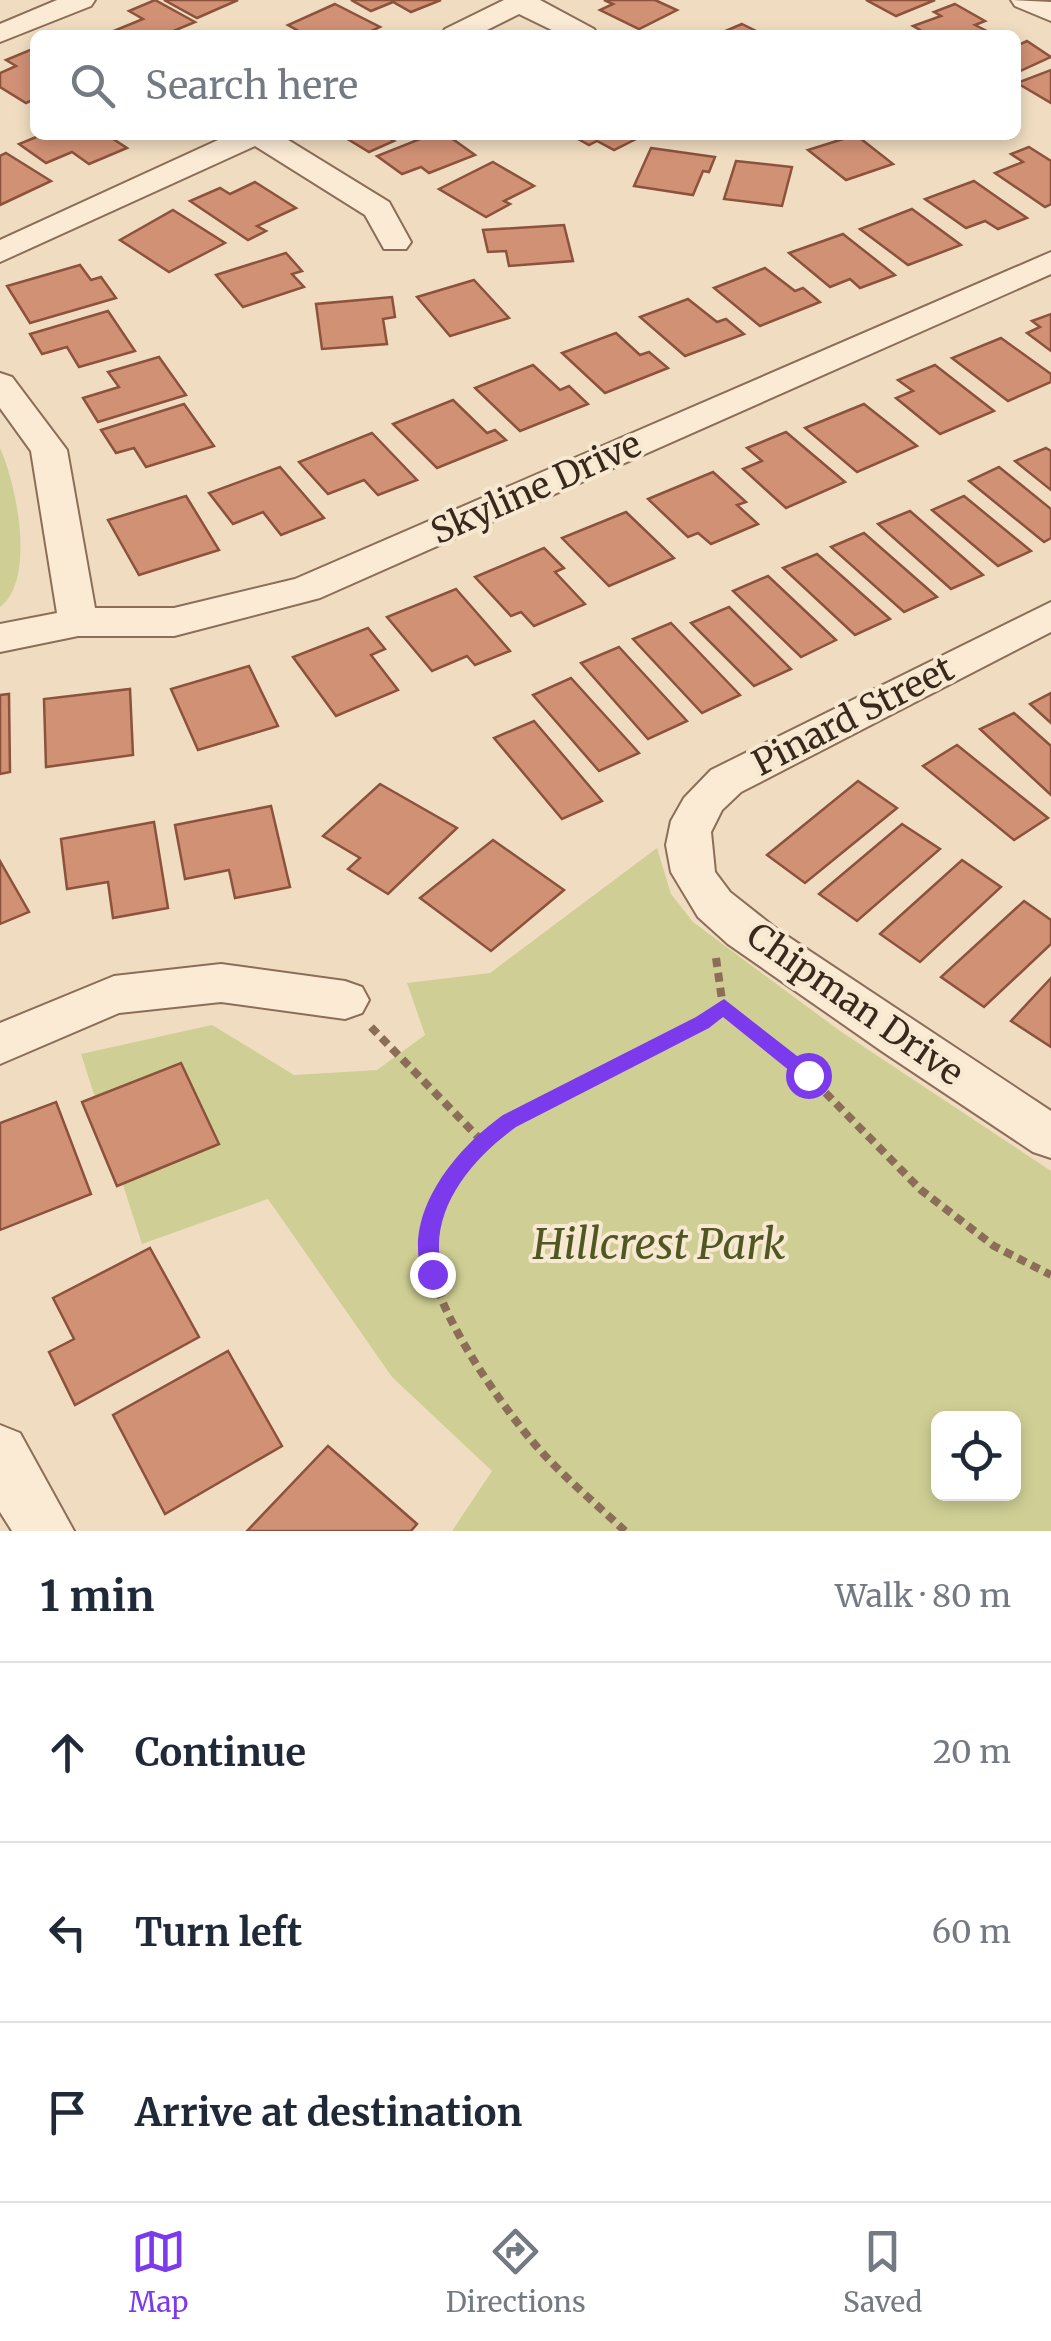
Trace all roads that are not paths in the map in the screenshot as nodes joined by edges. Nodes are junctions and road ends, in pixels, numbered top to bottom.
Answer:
1 (81, 0) edge
2 (1025, 0) edge
3 (522, 2) edge
4 (1051, 13) edge
5 (465, 30) edge
6 (575, 30) edge
7 (0, 34) edge
8 (245, 140) edge
9 (264, 140) edge
10 (395, 242) dead end
11 (0, 252) edge
12 (1051, 262) edge
13 (0, 384) edge
14 (1051, 614) edge
15 (78, 622) junction
16 (0, 638) edge
17 (688, 847) joint
18 (345, 1000) road end
19 (0, 1044) edge
20 (1051, 1138) edge
21 (0, 1452) edge
22 (45, 1531) edge

1 - 7 street
2 - 4 street
3 - 5 street
3 - 6 street
8 - 11 street
9 - 10 street
12 - 15 street, Skyline Drive
13 - 15 street
14 - 17 street, Pinard Street
15 - 16 street, Skyline Drive
17 - 20 street, Chipman Drive
18 - 19 street
21 - 22 street

